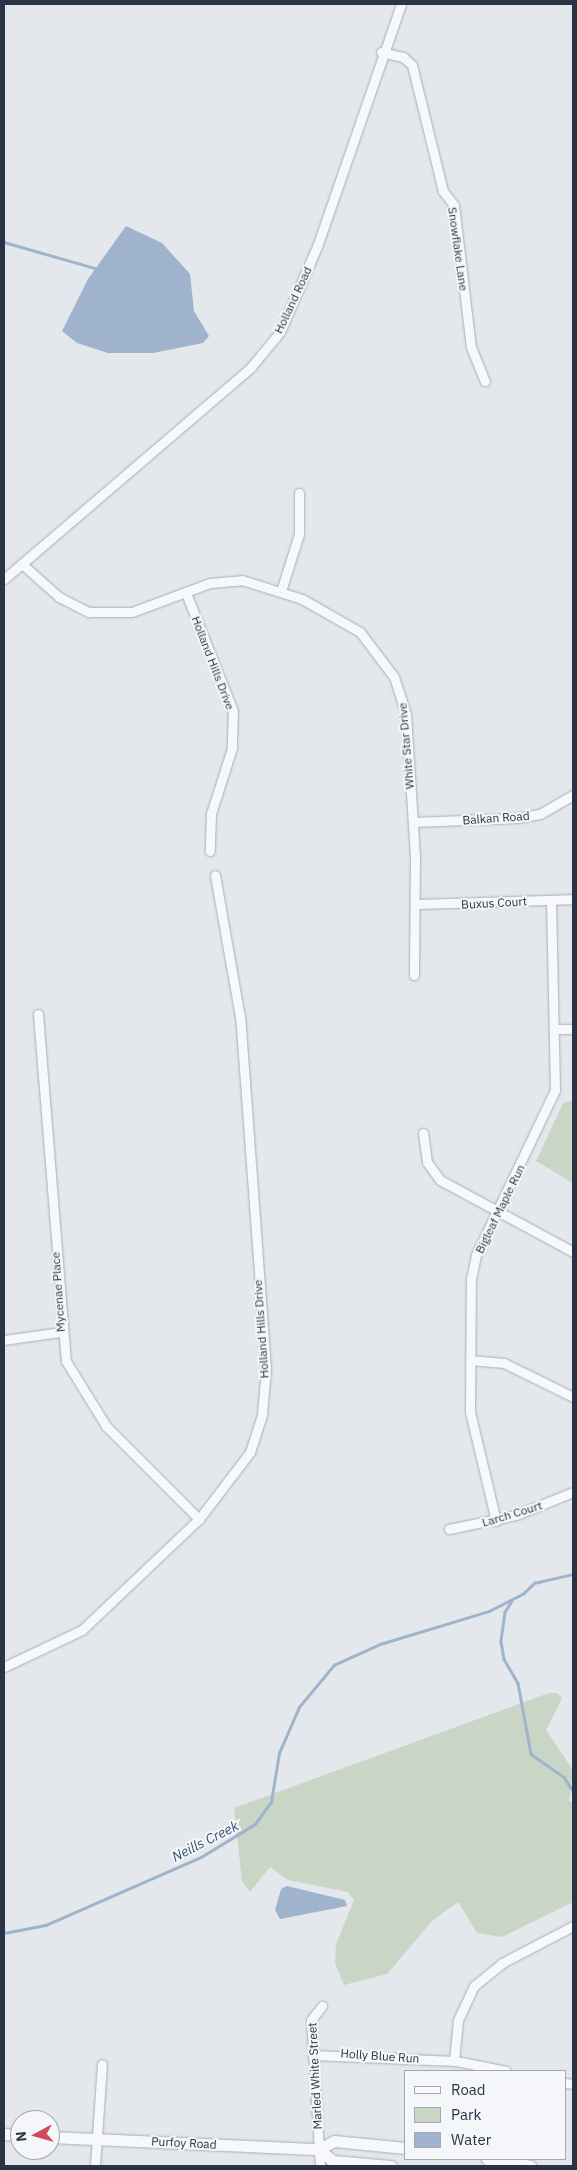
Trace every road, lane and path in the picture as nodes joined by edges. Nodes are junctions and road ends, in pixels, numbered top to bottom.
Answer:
1 (401, 4) edge
2 (382, 52) junction
3 (485, 381) dead end
4 (299, 493) dead end
5 (22, 564) junction
6 (4, 579) edge
7 (282, 591) junction
8 (186, 593) junction
9 (573, 795) edge
10 (413, 822) junction
11 (210, 851) dead end
12 (215, 875) dead end
13 (573, 899) edge
14 (551, 900) junction
15 (414, 904) junction
16 (414, 975) dead end
17 (38, 1014) dead end
18 (555, 1029) junction
19 (573, 1029) edge
20 (423, 1133) dead end
21 (497, 1214) junction
22 (573, 1252) edge
23 (60, 1332) junction
24 (4, 1340) edge
25 (470, 1360) junction
26 (573, 1397) edge
27 (573, 1492) edge
28 (199, 1519) junction
29 (496, 1521) junction
30 (449, 1529) dead end
31 (4, 1667) edge
32 (573, 1926) edge
33 (322, 2006) dead end
34 (313, 2055) junction
35 (454, 2061) junction
36 (102, 2064) dead end
37 (501, 2070) edge
38 (60, 2137) edge
39 (96, 2138) junction
40 (404, 2148) edge
41 (318, 2149) junction
42 (493, 2160) edge
43 (95, 2166) edge
44 (320, 2166) edge
45 (391, 2166) edge
46 (530, 2166) edge

1 - 2 street, Holland Road
2 - 3 street, Snowflake Lane
2 - 5 street, Holland Road
4 - 7 street
5 - 6 street, Holland Road
5 - 8 street, White Star Drive
7 - 8 street, White Star Drive
7 - 10 street, White Star Drive
8 - 11 street, Holland Hills Drive
9 - 10 street, Balkan Road
10 - 15 street, White Star Drive
12 - 28 street, Holland Hills Drive
13 - 14 street, Buxus Court
14 - 15 street, Buxus Court
14 - 18 street, Bigleaf Maple Run
15 - 16 street, White Star Drive
17 - 23 street, Mycenae Place
18 - 19 street
18 - 21 street, Bigleaf Maple Run
20 - 21 street
21 - 22 street
21 - 25 street, Bigleaf Maple Run
23 - 24 street
23 - 28 street, Mycenae Place
25 - 26 street
25 - 29 street, Bigleaf Maple Run
27 - 29 street, Larch Court
28 - 31 street, Holland Hills Drive
29 - 30 street, Larch Court
32 - 35 street
33 - 34 street, Marled White Street
34 - 35 street, Holly Blue Run
34 - 41 street, Marled White Street
35 - 37 street, Holly Blue Run
36 - 39 street
38 - 39 street, Purfoy Road
39 - 41 street, Purfoy Road
39 - 43 street
40 - 41 street, Purfoy Road
41 - 44 street, Marled White Street
41 - 45 street, Purfoy Road
42 - 46 street

